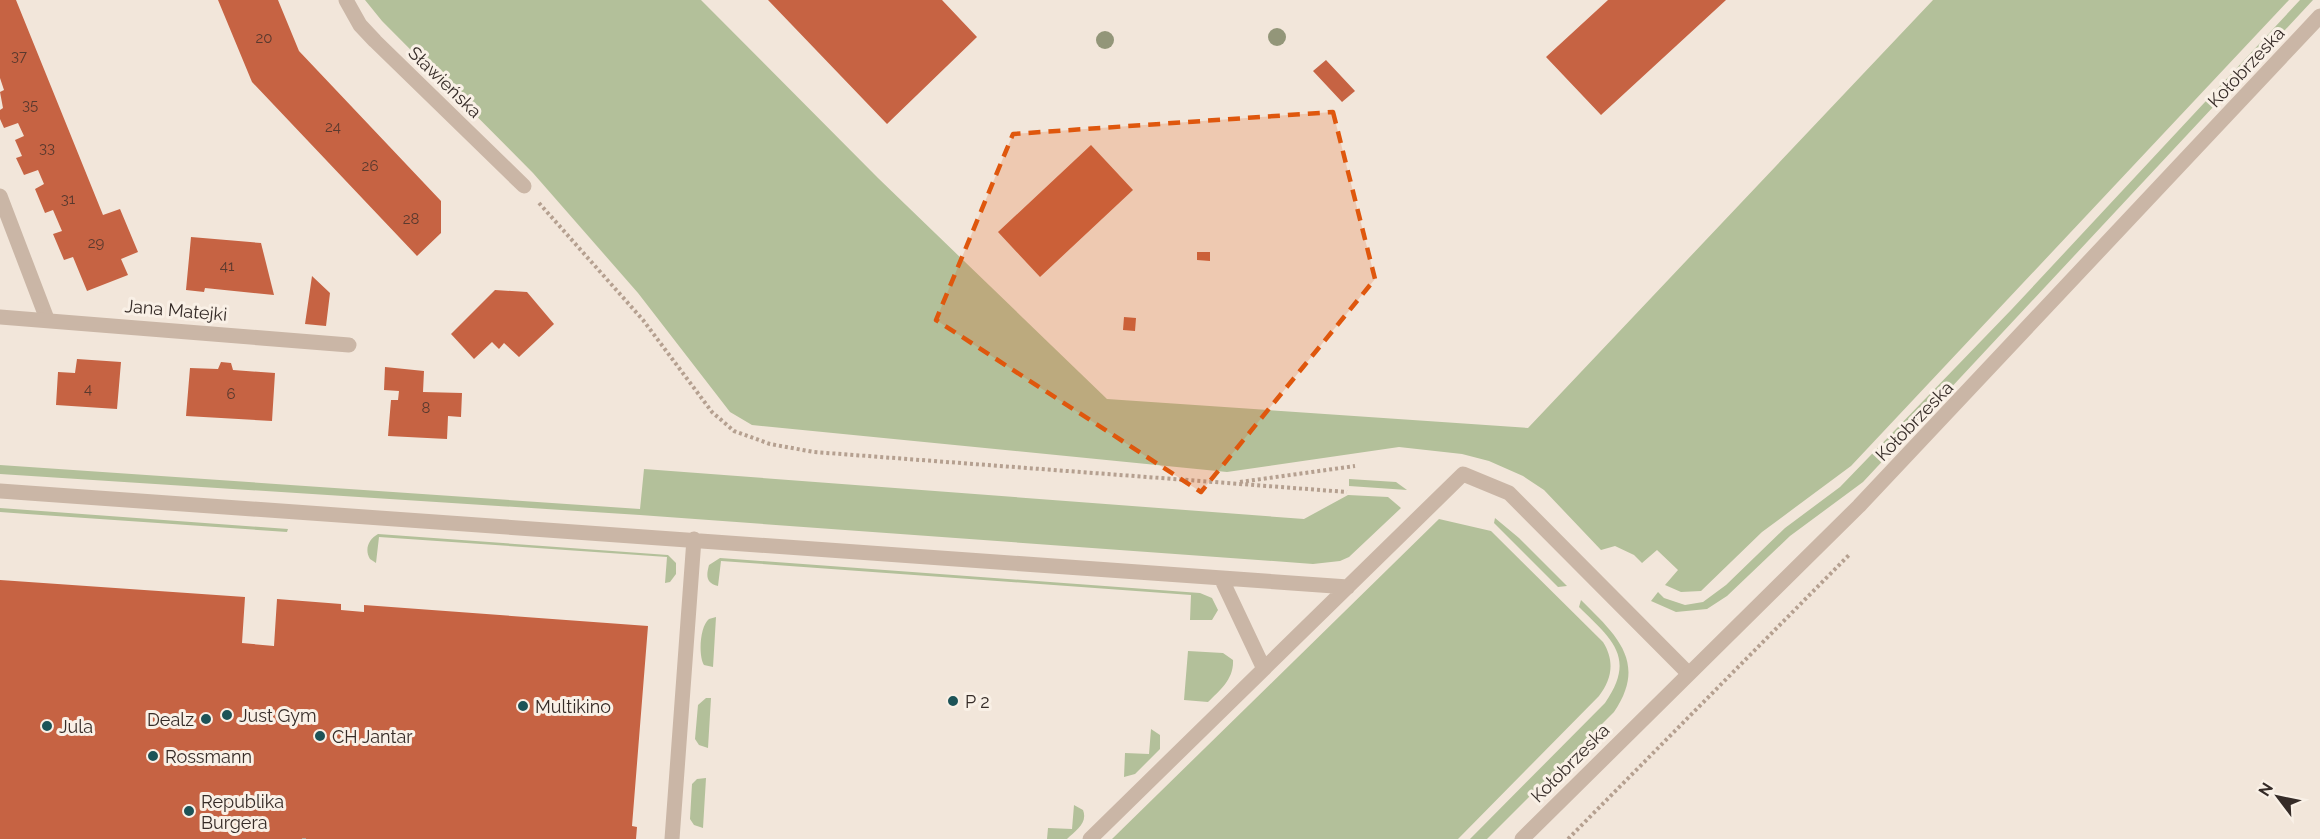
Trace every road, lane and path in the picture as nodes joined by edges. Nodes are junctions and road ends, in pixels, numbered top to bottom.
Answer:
1 (346, 0) edge
2 (2320, 16) edge
3 (524, 186) joint
4 (0, 196) edge
5 (0, 316) edge
6 (47, 319) junction
7 (349, 345) dead end
8 (1355, 466) dead end
9 (1231, 483) junction
10 (0, 491) edge
11 (1347, 492) dead end
12 (693, 538) junction
13 (1221, 578) junction
14 (1348, 587) junction
15 (1264, 669) junction
16 (1688, 673) junction
17 (672, 839) edge
18 (1090, 839) edge
19 (1522, 839) edge

1 - 3 street, Sławieńska
2 - 16 street, Kołobrzeska
3 - 9 path
4 - 6 street
5 - 6 street, Jana Matejki
6 - 7 street, Jana Matejki
8 - 9 path
9 - 11 path
10 - 12 street
12 - 13 street
12 - 17 street
13 - 14 street
13 - 15 street
14 - 15 street
14 - 16 street
15 - 18 street
16 - 19 street, Kołobrzeska

